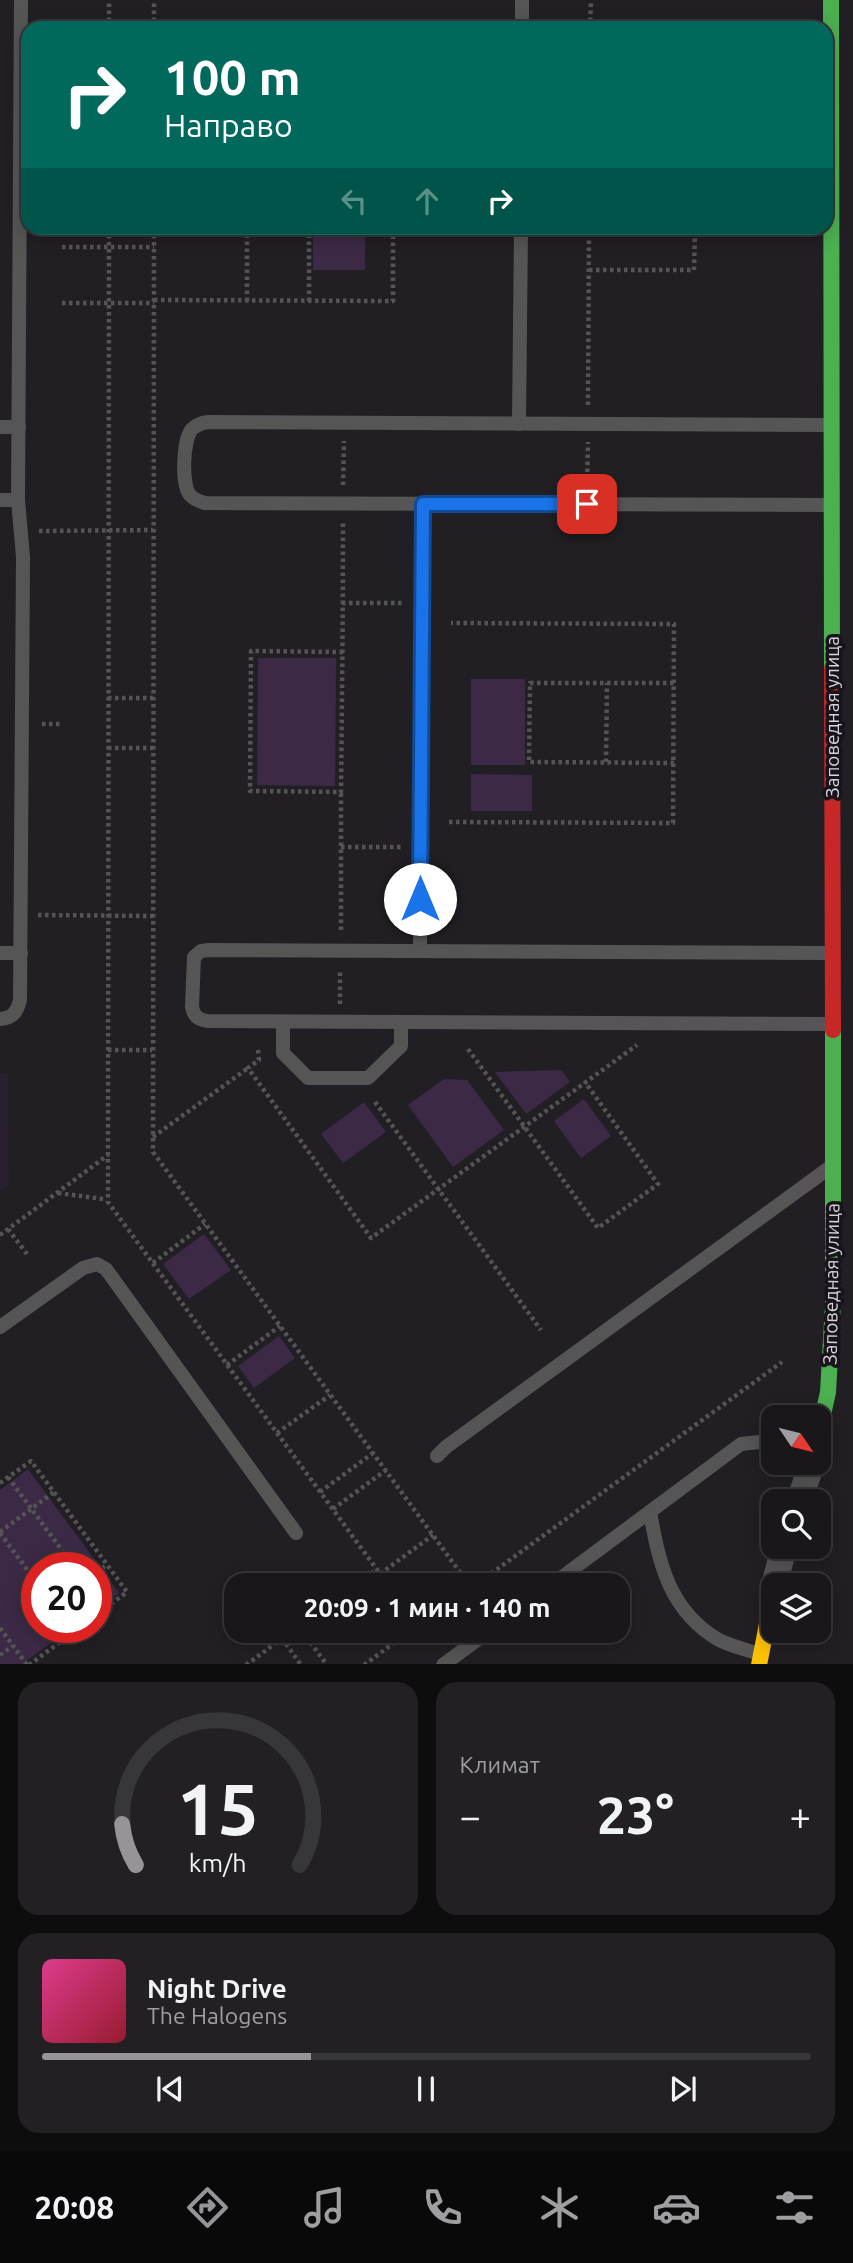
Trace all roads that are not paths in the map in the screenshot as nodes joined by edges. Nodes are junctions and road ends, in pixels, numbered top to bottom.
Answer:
1 (21, 0) edge
2 (522, 0) edge
3 (831, 0) edge
4 (522, 21) edge
5 (831, 21) edge
6 (521, 235) edge
7 (832, 235) edge
8 (519, 424) junction
9 (832, 425) junction
10 (0, 427) edge
11 (19, 427) junction
12 (0, 500) edge
13 (18, 500) junction
14 (423, 504) junction
15 (832, 505) junction
16 (420, 951) junction
17 (0, 953) edge
18 (20, 953) junction
19 (832, 953) junction
20 (0, 1020) edge
21 (283, 1022) junction
22 (401, 1023) junction
23 (833, 1024) junction
24 (833, 1165) junction
25 (0, 1327) edge
26 (824, 1405) edge
27 (761, 1442) edge
28 (437, 1456) dead end
29 (650, 1511) junction
30 (296, 1533) dead end
31 (567, 1573) edge
32 (472, 1643) edge
33 (760, 1659) edge
34 (443, 1664) edge

1 - 11 lane
2 - 4 lane
3 - 5 street, Заповедная улица
6 - 8 lane
7 - 9 street, Заповедная улица
8 - 9 lane
8 - 14 lane
9 - 15 street, Заповедная улица
10 - 11 lane
11 - 13 lane
12 - 13 lane
13 - 18 lane
14 - 15 lane
14 - 16 lane
15 - 19 street, Заповедная улица
16 - 19 lane
16 - 21 lane
17 - 18 lane
18 - 20 lane
19 - 23 street, Заповедная улица
21 - 22 lane
21 - 22 lane
22 - 23 lane
23 - 24 street, Заповедная улица
24 - 26 street, Заповедная улица
24 - 28 lane
25 - 30 lane
27 - 29 lane
29 - 31 lane
29 - 33 lane
32 - 34 lane

